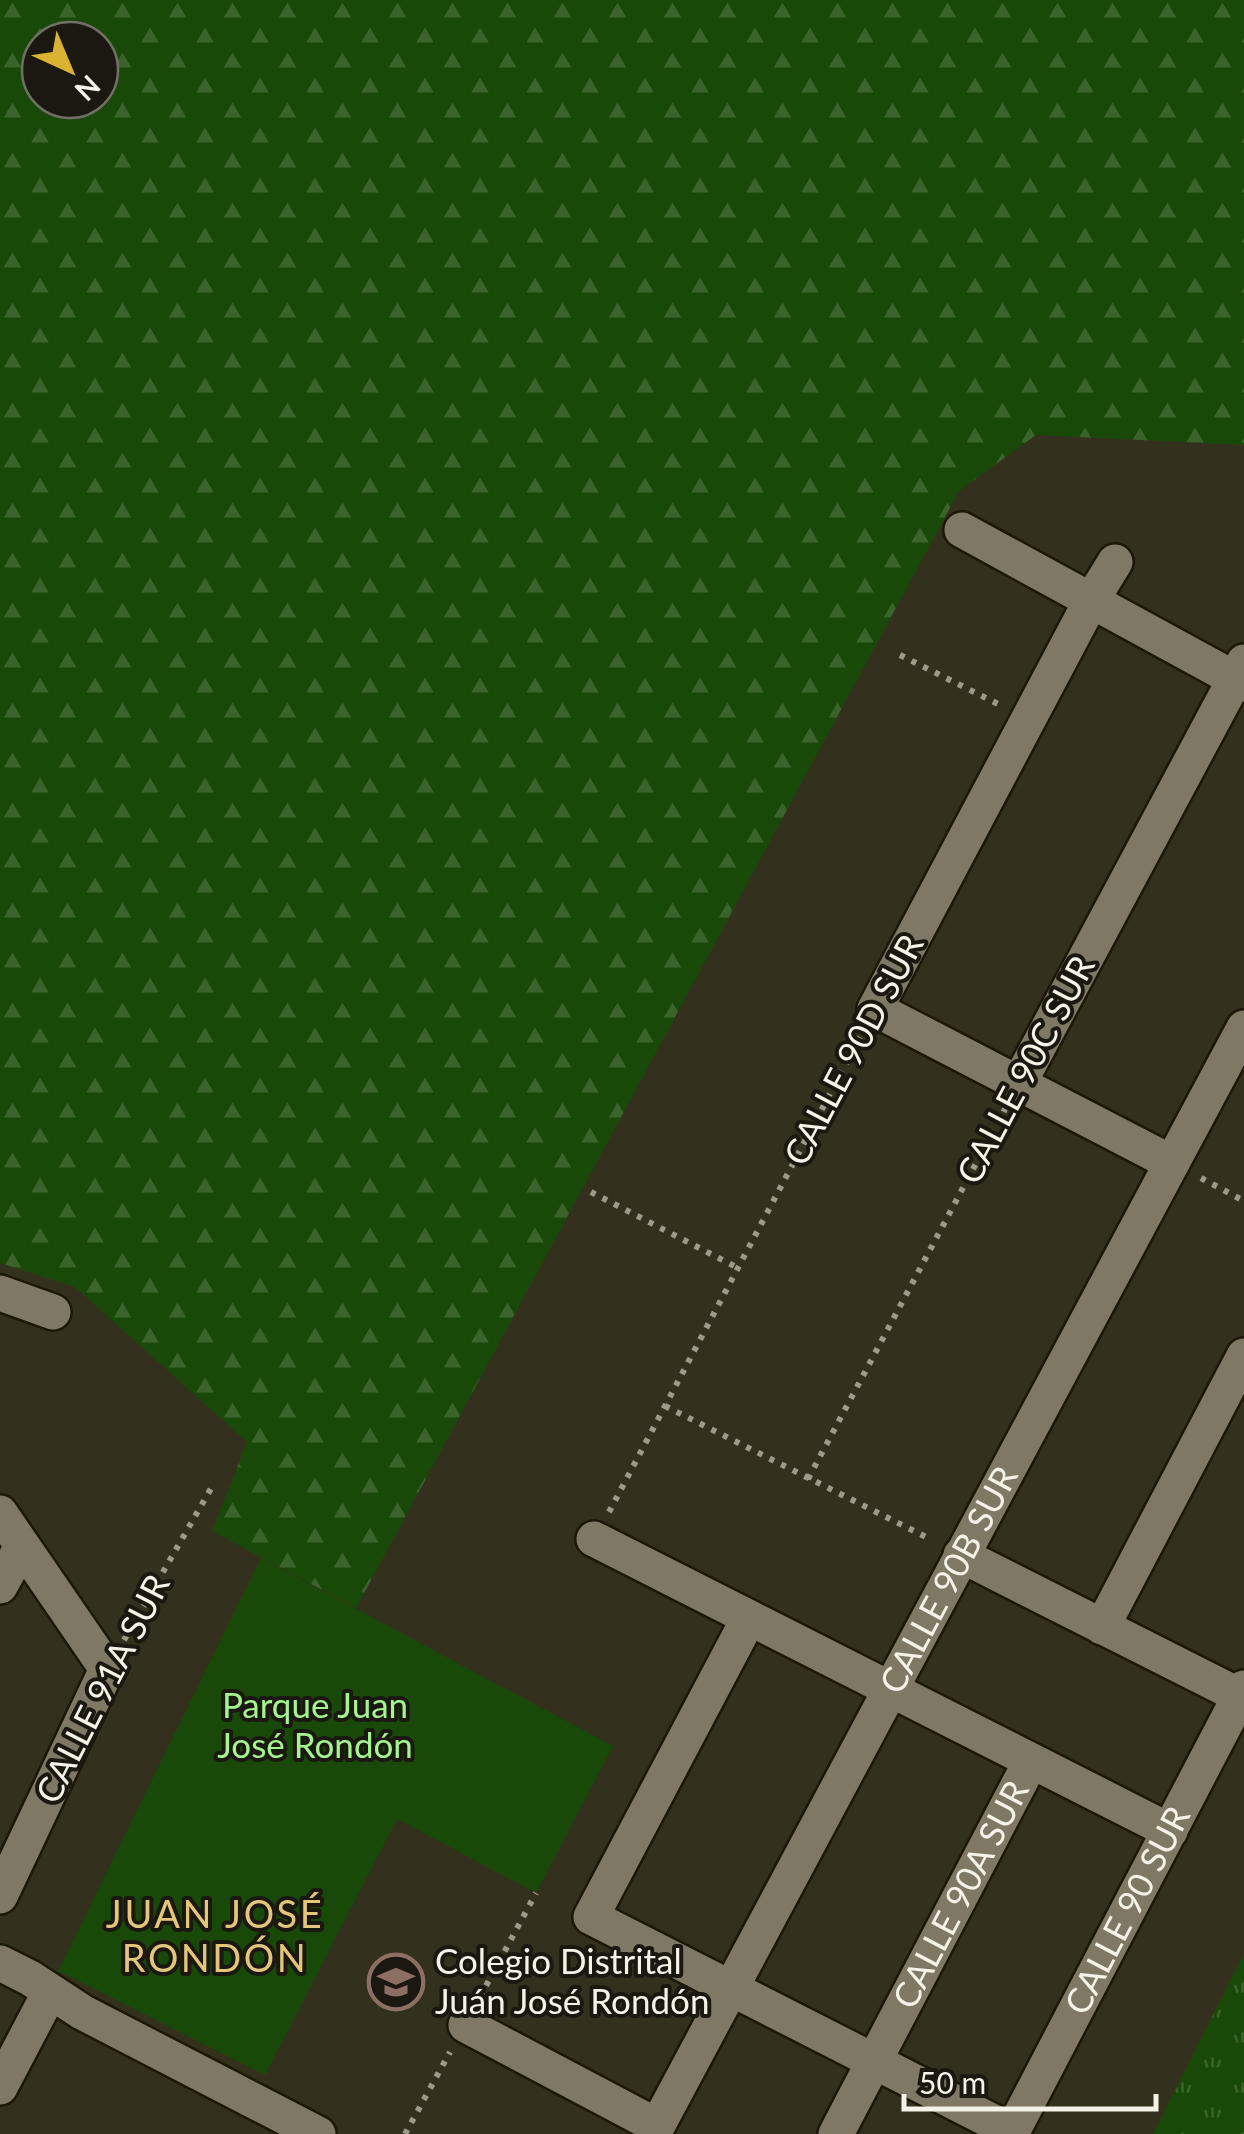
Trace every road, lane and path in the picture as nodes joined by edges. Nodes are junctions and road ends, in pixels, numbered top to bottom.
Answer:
1 (962, 530) dead end
2 (1116, 562) dead end
3 (1091, 601) junction
4 (900, 655) dead end
5 (1241, 675) edge
6 (1028, 720) junction
7 (875, 1009) junction
8 (1244, 1028) edge
9 (1019, 1084) junction
10 (1172, 1163) junction
11 (590, 1192) dead end
12 (1244, 1200) edge
13 (738, 1268) junction
14 (0, 1293) edge
15 (53, 1312) dead end
16 (1244, 1356) edge
17 (665, 1406) junction
18 (808, 1479) junction
19 (213, 1485) dead end
20 (0, 1513) edge
21 (594, 1539) joint
22 (22, 1546) junction
23 (961, 1555) junction
24 (0, 1586) edge
25 (749, 1618) junction
26 (1102, 1626) junction
27 (107, 1669) junction
28 (890, 1689) junction
29 (1242, 1692) edge
30 (1031, 1760) junction
31 (1170, 1831) junction
32 (0, 1896) edge
33 (0, 1964) edge
34 (730, 1988) junction
35 (50, 1992) junction
36 (466, 2024) dead end
37 (874, 2062) junction
38 (0, 2087) edge
39 (655, 2130) edge
40 (1012, 2133) edge
41 (318, 2134) edge
42 (836, 2134) edge

1 - 3 street
2 - 3 street, CALLE 90D SUR
3 - 5 street
3 - 6 street, CALLE 90D SUR
4 - 6 path
5 - 9 street, CALLE 90C SUR
6 - 7 street, CALLE 90D SUR
7 - 9 street
7 - 13 path, CALLE 90D SUR
8 - 10 street, CALLE 90B SUR
9 - 10 street
9 - 18 path, CALLE 90C SUR
10 - 12 path
10 - 23 street, CALLE 90B SUR
11 - 13 path
13 - 17 path, CALLE 90D SUR
14 - 15 street
16 - 26 street
17 - 18 path
17 - 21 path, CALLE 90D SUR
18 - 23 path
19 - 27 path, CALLE 91A SUR
20 - 22 street
21 - 25 street
22 - 24 street
22 - 27 street
23 - 26 street
23 - 28 street, CALLE 90B SUR
25 - 28 street
25 - 34 street
26 - 29 street
27 - 32 street, CALLE 91A SUR
28 - 30 street
28 - 34 street, CALLE 90B SUR
29 - 31 street, CALLE 90 SUR
30 - 31 street
30 - 37 street, CALLE 90A SUR
31 - 40 street, CALLE 90 SUR
33 - 35 street
34 - 37 street
34 - 39 street, CALLE 90B SUR
35 - 38 street
35 - 41 street
36 - 39 street
37 - 40 street
37 - 42 street, CALLE 90A SUR

